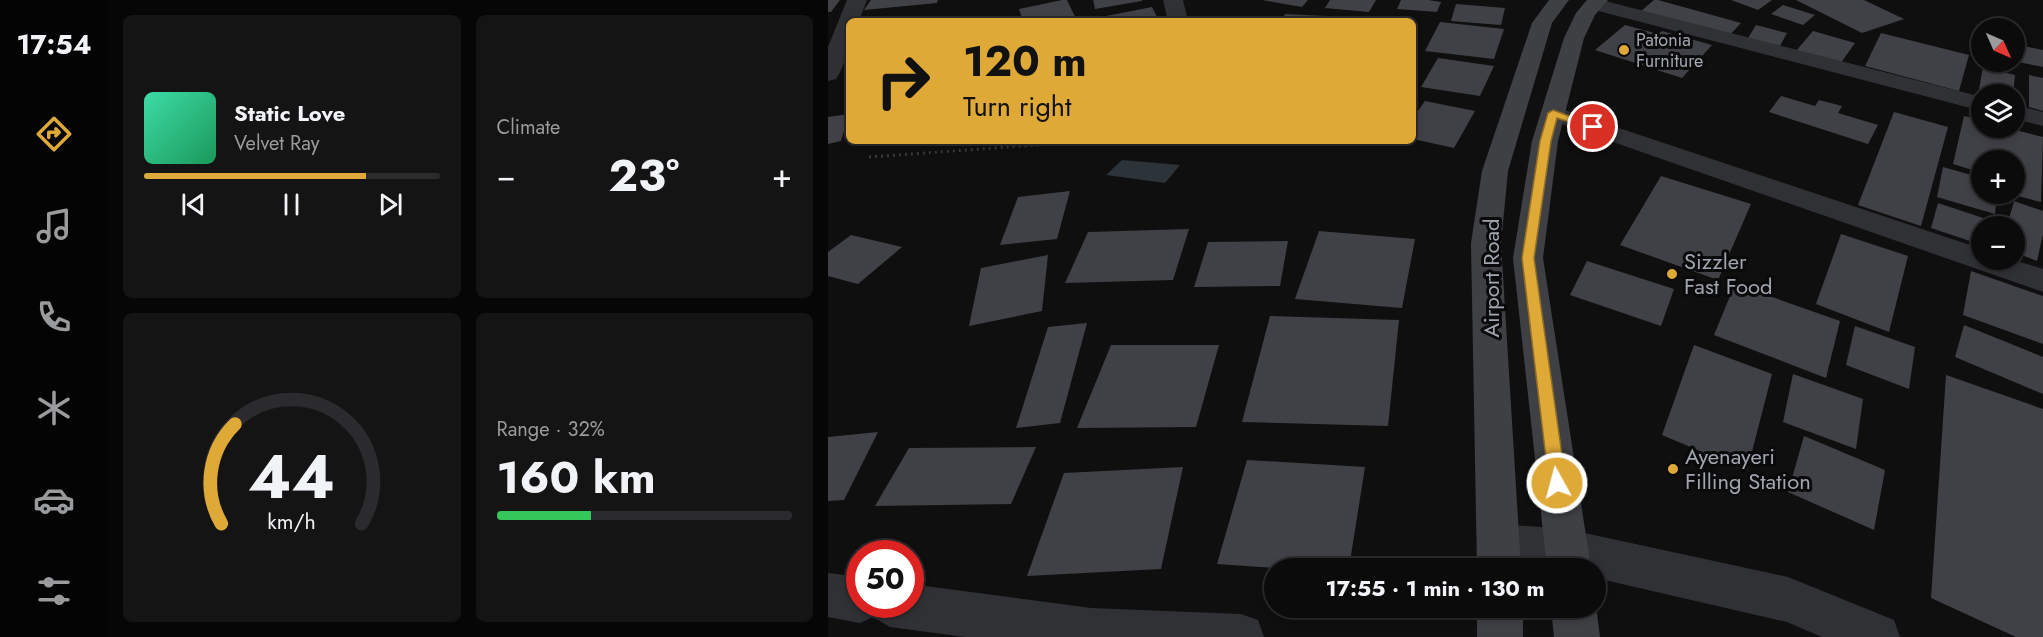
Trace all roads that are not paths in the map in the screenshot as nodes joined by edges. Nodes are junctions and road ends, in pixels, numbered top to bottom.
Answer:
1 (857, 0) edge
2 (1173, 0) edge
3 (1559, 0) edge
4 (1596, 2) edge
5 (852, 18) edge
6 (1177, 18) edge
7 (843, 51) edge
8 (828, 74) edge
9 (1971, 101) edge
10 (1553, 113) junction
11 (2025, 115) edge
12 (2043, 119) edge
13 (2043, 281) edge
14 (1499, 557) edge
15 (1533, 558) edge
16 (1567, 558) edge
17 (1606, 566) edge
18 (828, 594) edge
19 (846, 597) edge
20 (924, 609) edge
21 (1500, 618) edge
22 (1575, 618) edge
23 (1241, 637) edge
24 (1500, 637) edge
25 (1577, 637) edge
26 (1877, 637) edge

1 - 5 street
2 - 6 street
3 - 14 main road, Airport Road
4 - 9 street
4 - 10 main road, Airport Road
7 - 8 street
10 - 13 street
10 - 16 main road, Airport Road
11 - 12 street
14 - 15 street
17 - 26 street
18 - 19 street
20 - 23 street
21 - 24 main road
22 - 25 main road

